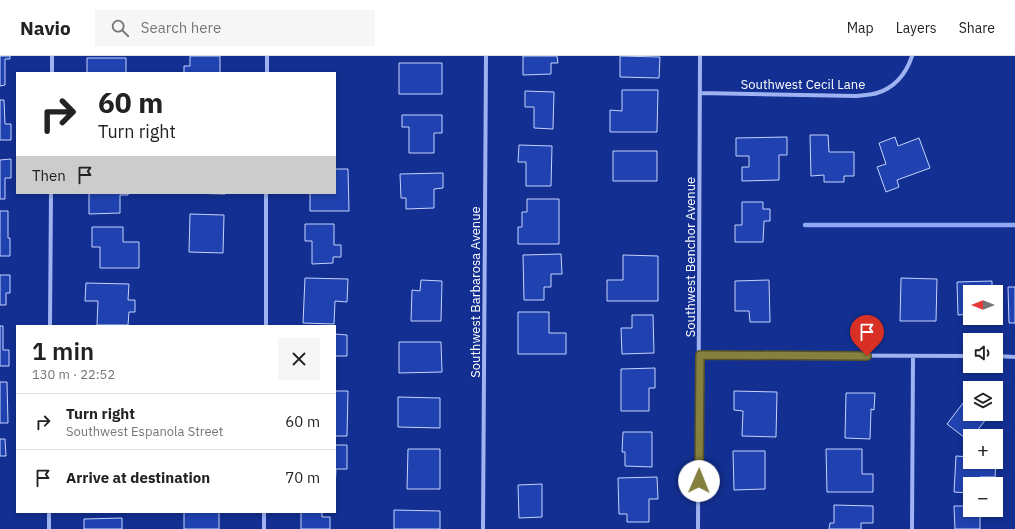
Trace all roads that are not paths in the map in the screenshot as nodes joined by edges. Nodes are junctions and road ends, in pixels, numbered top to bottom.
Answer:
1 (52, 56) edge
2 (267, 56) edge
3 (486, 56) edge
4 (700, 56) edge
5 (912, 56) edge
6 (52, 72) edge
7 (267, 72) edge
8 (700, 93) junction
9 (51, 194) edge
10 (266, 194) edge
11 (50, 325) edge
12 (266, 325) edge
13 (700, 355) junction
14 (913, 356) junction
15 (963, 356) edge
16 (1003, 356) edge
17 (1015, 357) edge
18 (49, 513) edge
19 (264, 513) edge
20 (49, 529) edge
21 (264, 529) edge
22 (483, 529) edge
23 (698, 529) edge
24 (912, 529) edge

1 - 6 street
2 - 7 street
3 - 22 street, Southwest Barbarosa Avenue
4 - 8 street, Southwest Benchor Avenue
5 - 8 street, Southwest Cecil Lane
8 - 13 street, Southwest Benchor Avenue
9 - 11 street
10 - 12 street
13 - 14 street
13 - 23 street, Southwest Benchor Avenue
14 - 15 street
14 - 24 street
16 - 17 street
18 - 20 street
19 - 21 street

